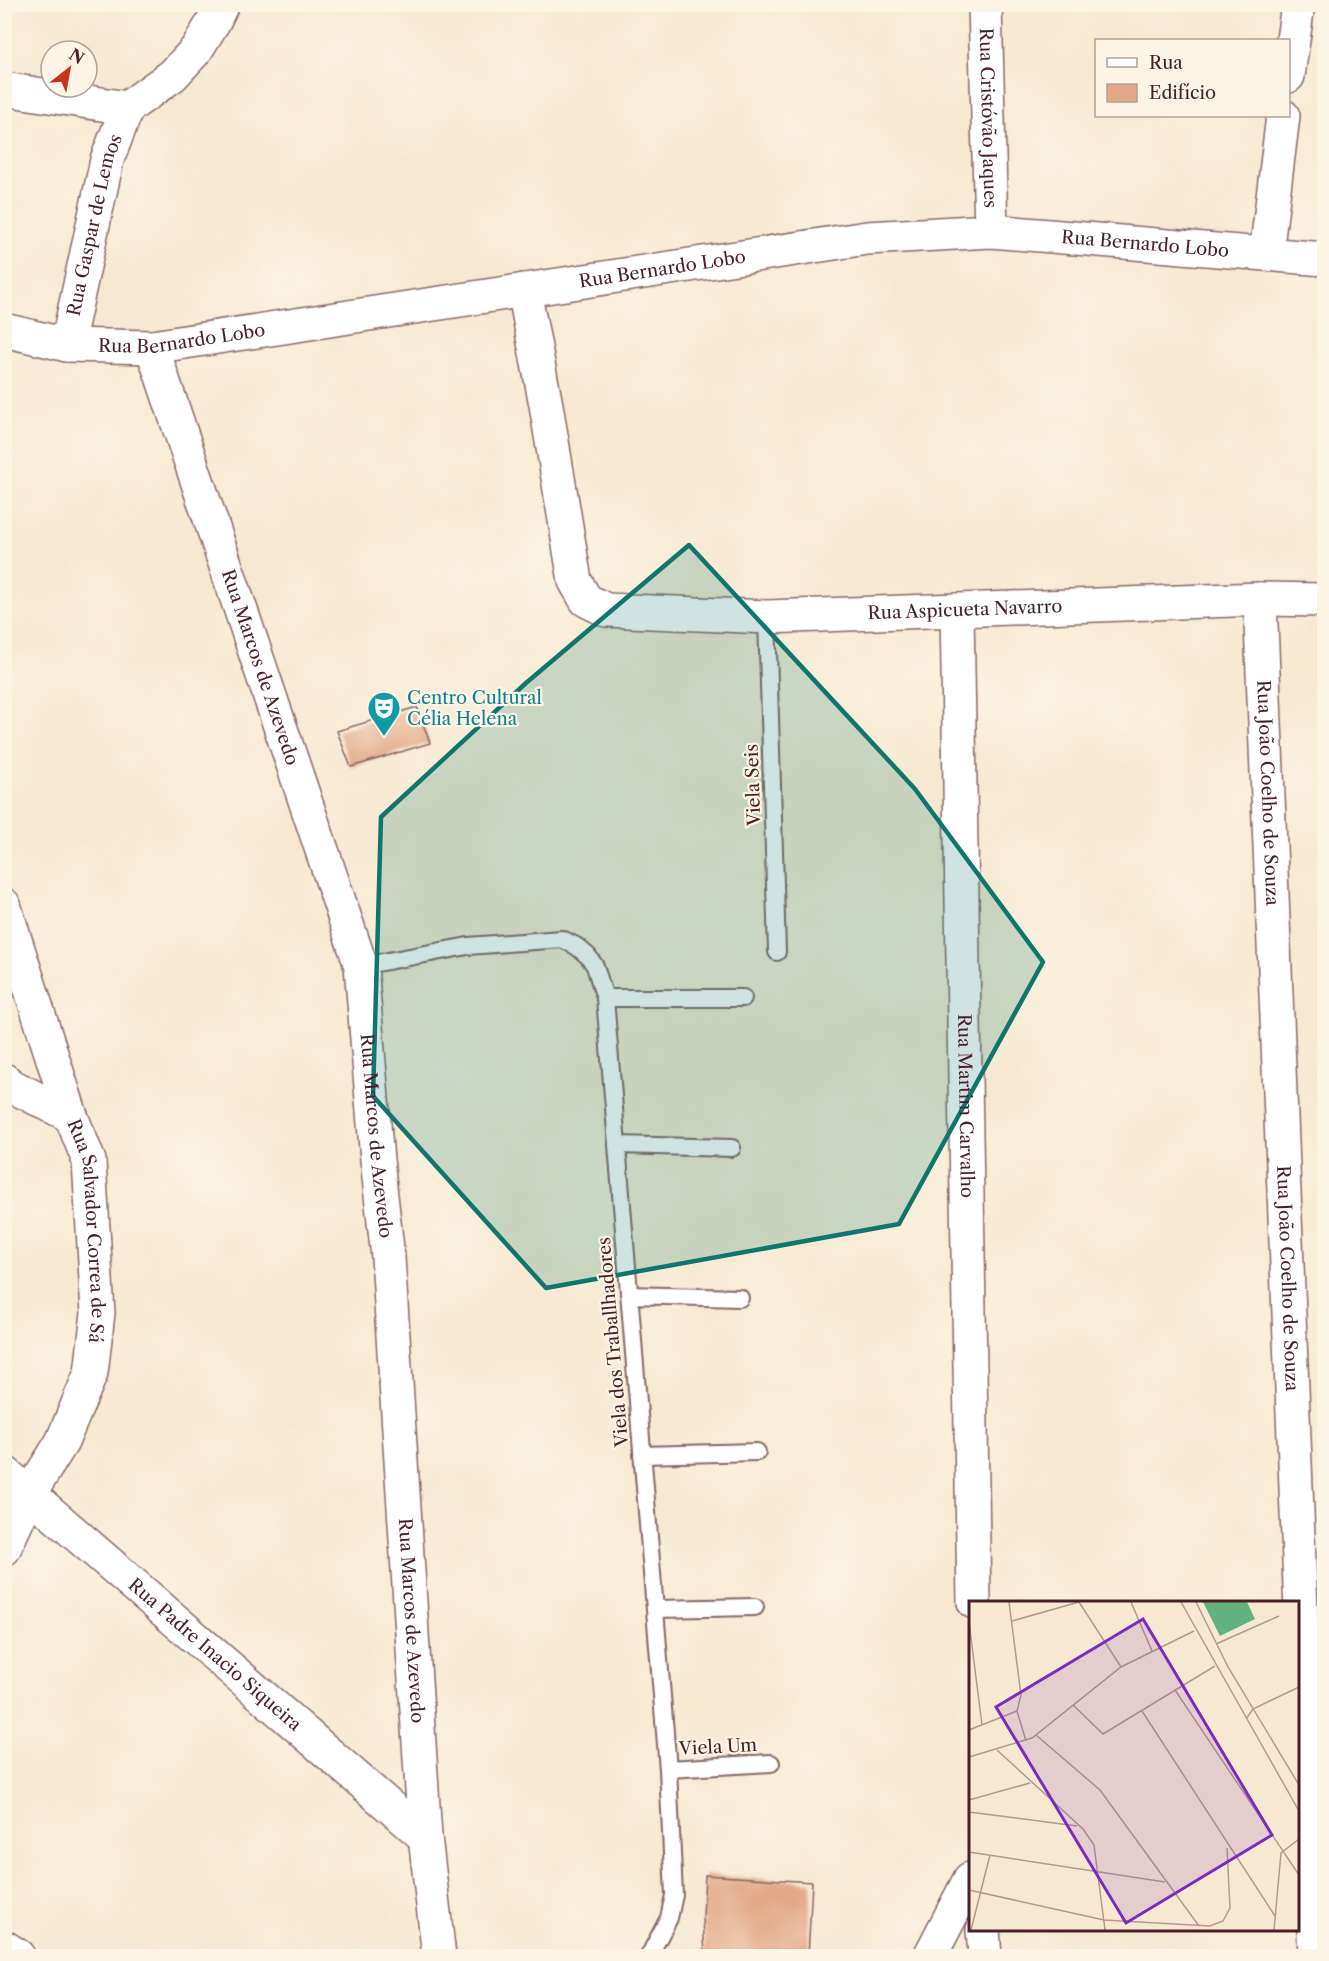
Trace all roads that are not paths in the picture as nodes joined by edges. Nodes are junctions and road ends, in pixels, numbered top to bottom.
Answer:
1 (222, 4) edge
2 (985, 4) edge
3 (1298, 4) edge
4 (1290, 62) edge
5 (4, 89) edge
6 (127, 108) junction
7 (1283, 117) edge
8 (991, 231) junction
9 (1266, 254) junction
10 (1324, 259) edge
11 (524, 290) junction
12 (4, 330) edge
13 (67, 345) junction
14 (152, 347) junction
15 (1260, 599) junction
16 (1324, 600) edge
17 (957, 610) junction
18 (767, 617) junction
19 (4, 905) edge
20 (777, 952) dead end
21 (361, 966) junction
22 (605, 998) junction
23 (743, 998) dead end
24 (4, 1080) edge
25 (71, 1116) junction
26 (617, 1145) junction
27 (732, 1148) dead end
28 (629, 1295) junction
29 (740, 1298) dead end
30 (756, 1452) dead end
31 (642, 1455) junction
32 (4, 1472) edge
33 (30, 1493) junction
34 (4, 1549) edge
35 (974, 1601) edge
36 (755, 1607) dead end
37 (656, 1609) junction
38 (771, 1763) dead end
39 (668, 1769) junction
40 (425, 1838) junction
41 (969, 1881) edge
42 (983, 1931) edge
43 (4, 1947) edge
44 (18, 1956) edge
45 (439, 1956) edge
46 (649, 1956) edge
47 (930, 1956) edge
48 (985, 1956) edge
49 (1315, 1956) edge

1 - 6 street
2 - 8 street, Rua Cristóvão Jaques
3 - 4 street
5 - 6 street
6 - 13 street, Rua Gaspar de Lemos
7 - 9 street
8 - 9 street, Rua Bernardo Lobo
8 - 11 street, Rua Bernardo Lobo
9 - 10 street, Rua Bernardo Lobo
11 - 14 street, Rua Bernardo Lobo
11 - 18 street, Rua Aspicueta Navarro
12 - 13 street, Rua Bernardo Lobo
13 - 14 street, Rua Bernardo Lobo
14 - 21 street, Rua Marcos de Azevedo
15 - 16 street, Rua Aspicueta Navarro
15 - 17 street, Rua Aspicueta Navarro
15 - 49 street, Rua João Coelho de Souza
17 - 18 street, Rua Aspicueta Navarro
17 - 35 street, Rua Martim Carvalho
18 - 20 lane, Viela Seis
19 - 25 street, Rua Salvador Correa de Sá
21 - 22 lane, Viela dos Traballhadores
21 - 40 street, Rua Marcos de Azevedo
22 - 23 lane
22 - 26 lane, Viela dos Traballhadores
24 - 25 street
25 - 33 street, Rua Salvador Correa de Sá
26 - 27 lane
26 - 28 lane, Viela dos Traballhadores
28 - 29 lane
28 - 31 lane, Viela dos Traballhadores
30 - 31 lane
31 - 37 lane, Viela dos Traballhadores
32 - 33 street, Rua Padre Inacio Siqueira
33 - 34 street, Rua Salvador Correa de Sá
33 - 40 street, Rua Padre Inacio Siqueira
36 - 37 lane
37 - 39 lane, Viela dos Traballhadores
38 - 39 lane, Viela Um
39 - 46 lane, Viela dos Traballhadores
40 - 45 street, Rua Marcos de Azevedo
41 - 47 street
42 - 48 street
43 - 44 street

